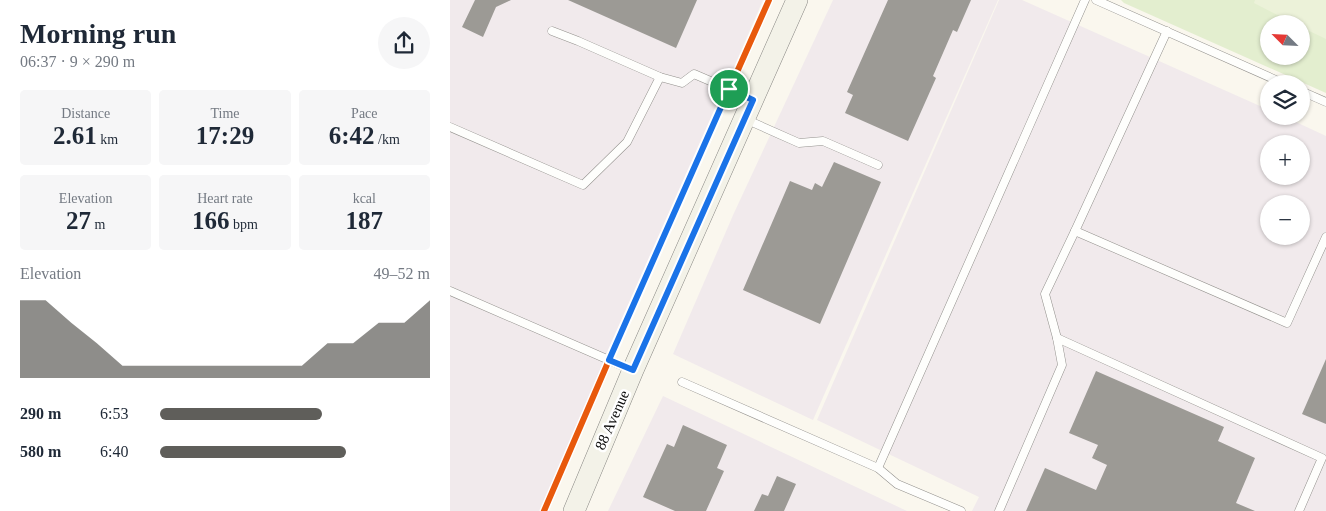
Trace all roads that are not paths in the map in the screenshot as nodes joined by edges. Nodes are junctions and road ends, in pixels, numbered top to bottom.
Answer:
1 (797, 0) edge
2 (1085, 0) edge
3 (1096, 0) edge
4 (1167, 31) junction
5 (552, 32) dead end
6 (1265, 75) edge
7 (660, 77) junction
8 (1310, 95) edge
9 (1326, 102) edge
10 (749, 110) junction
11 (450, 127) edge
12 (878, 166) dead end
13 (1075, 231) junction
14 (1326, 237) edge
15 (450, 292) edge
16 (1057, 338) junction
17 (633, 370) junction
18 (682, 382) dead end
19 (878, 468) junction
20 (574, 511) edge
21 (961, 511) edge
22 (999, 511) edge
23 (1299, 511) edge

1 - 10 main road, 88 Avenue
2 - 19 lane
3 - 4 lane
4 - 6 lane
4 - 13 lane
5 - 7 lane
7 - 10 lane
7 - 11 lane
8 - 9 lane
10 - 12 lane
10 - 17 main road, 88 Avenue
13 - 14 lane
13 - 16 lane
15 - 17 lane
16 - 22 lane
16 - 23 lane
17 - 20 main road, 88 Avenue
18 - 19 lane
19 - 21 lane

